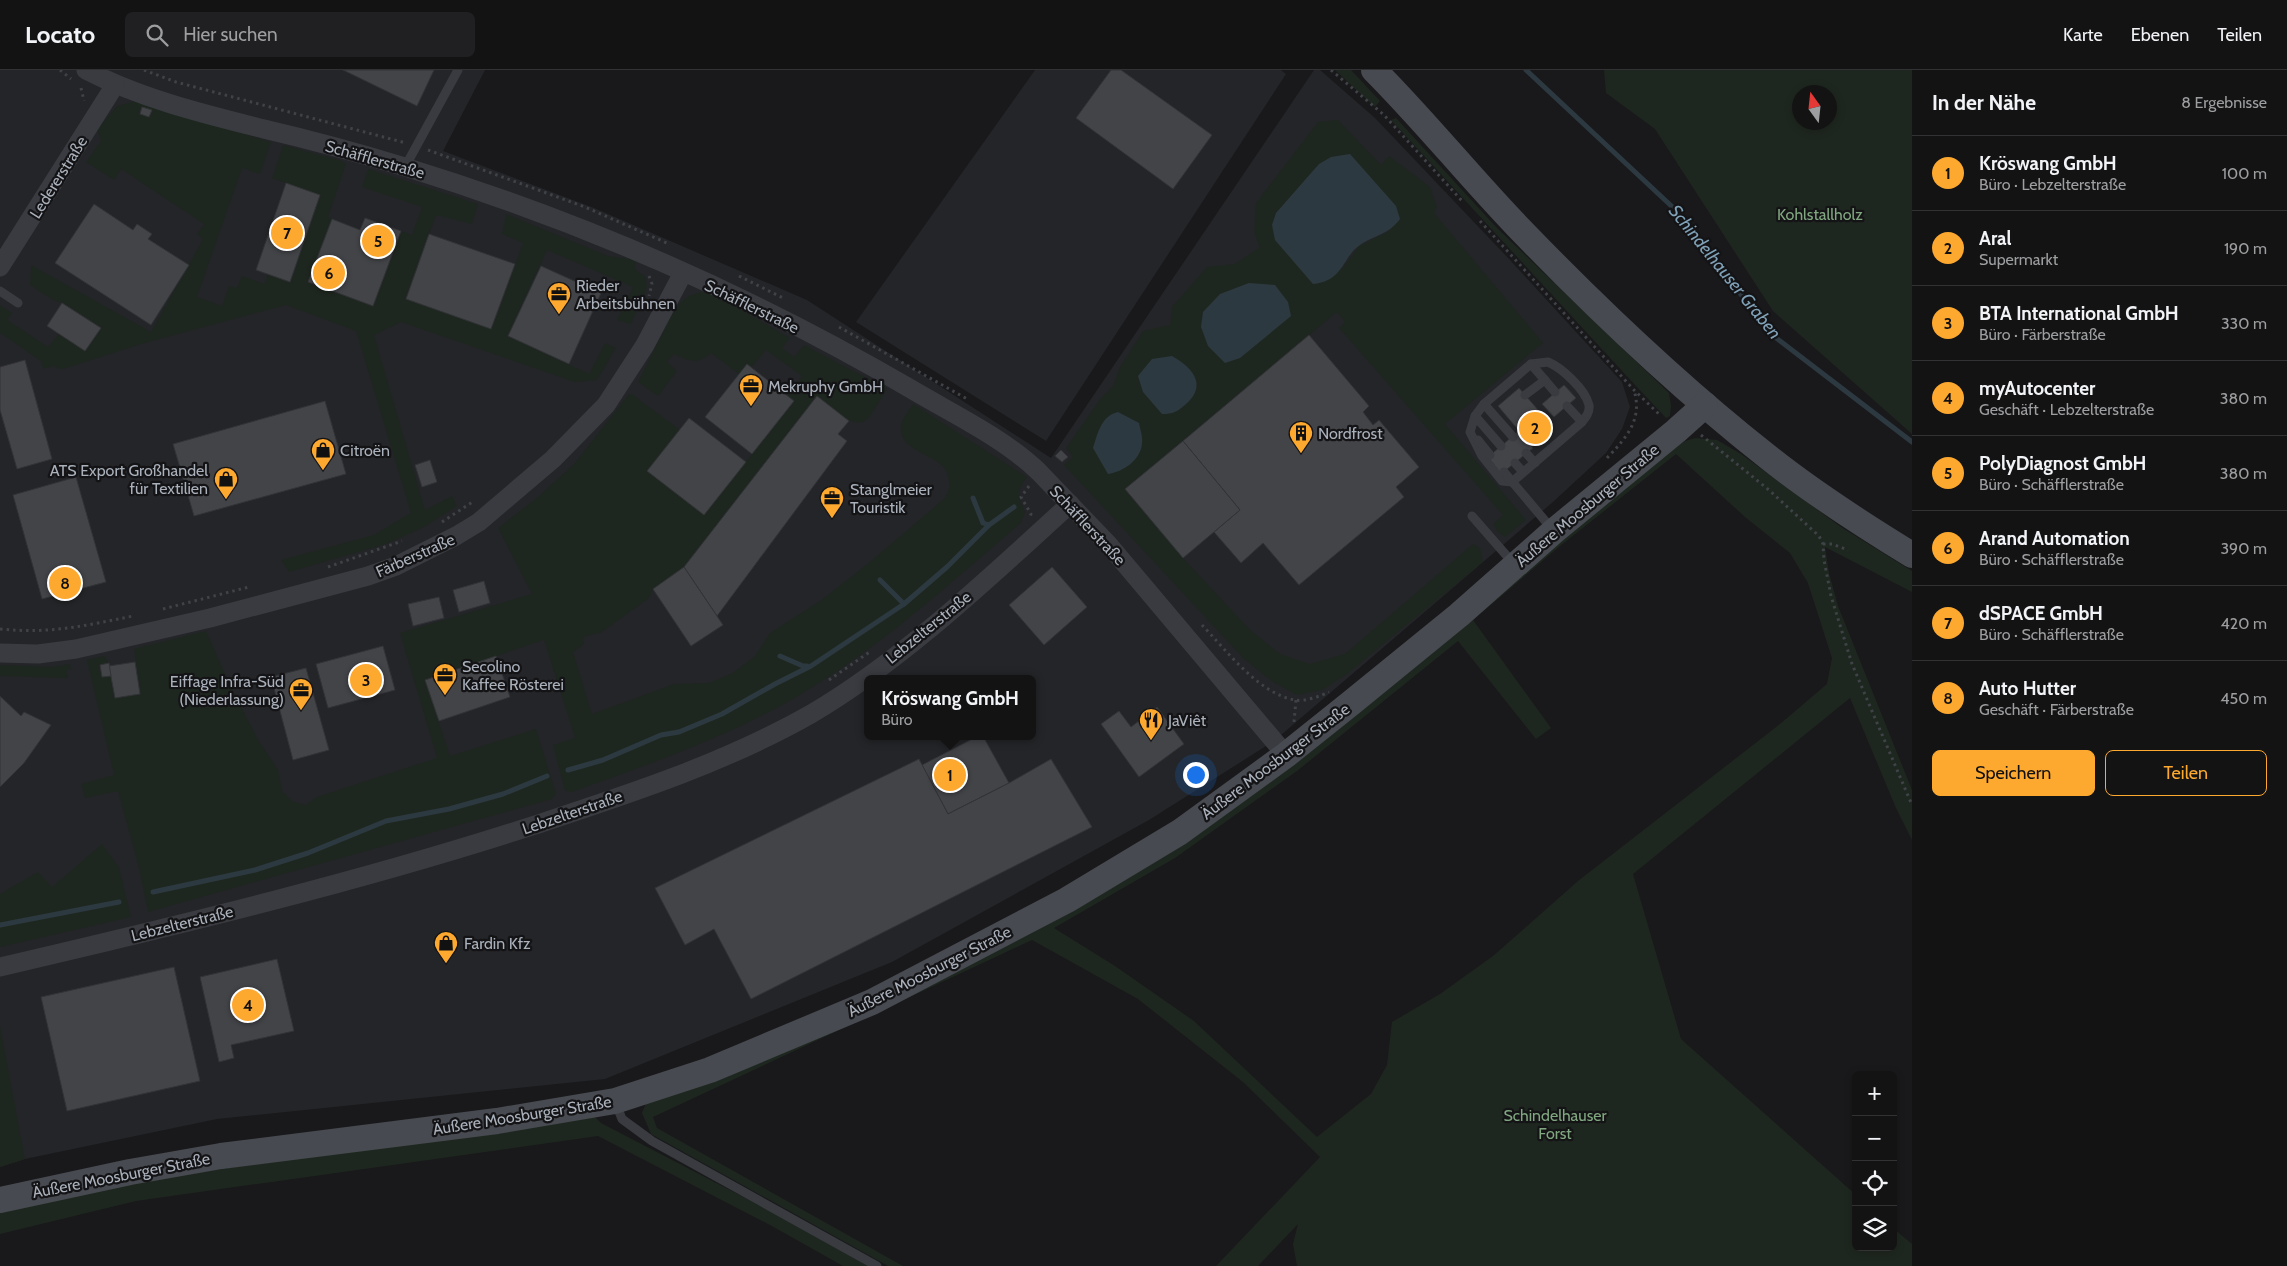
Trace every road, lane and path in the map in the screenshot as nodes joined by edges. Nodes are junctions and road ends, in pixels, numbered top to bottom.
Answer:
1 (60, 70) edge
2 (458, 70) edge
3 (1330, 70) edge
4 (1374, 70) edge
5 (80, 79) edge
6 (115, 85) junction
7 (81, 108) dead end
8 (405, 167) junction
9 (1470, 209) dead end
10 (1476, 216) dead end
11 (651, 236) dead end
12 (644, 254) junction
13 (0, 267) edge
14 (683, 273) junction
15 (0, 291) edge
16 (646, 302) dead end
17 (18, 303) dead end
18 (1531, 364) junction
19 (1545, 380) junction
20 (1556, 392) dead end
21 (1525, 395) dead end
22 (1484, 404) junction
23 (1705, 405) junction
24 (1567, 406) dead end
25 (1475, 416) junction
26 (1582, 422) junction
27 (1681, 427) junction
28 (1470, 432) junction
29 (1512, 437) dead end
30 (1501, 446) dead end
31 (1526, 453) dead end
32 (1490, 455) dead end
33 (1515, 463) dead end
34 (1535, 463) junction
35 (1504, 472) dead end
36 (1523, 472) junction
37 (1041, 473) junction
38 (1512, 482) junction
39 (482, 496) dead end
40 (1070, 504) junction
41 (1472, 516) dead end
42 (1028, 524) dead end
43 (435, 526) dead end
44 (1554, 531) junction
45 (406, 540) dead end
46 (1823, 544) junction
47 (1848, 550) dead end
48 (1912, 555) edge
49 (1514, 565) junction
50 (326, 567) dead end
51 (255, 586) dead end
52 (154, 611) dead end
53 (137, 615) dead end
54 (0, 629) edge
55 (878, 645) dead end
56 (0, 653) edge
57 (868, 675) edge
58 (864, 678) edge
59 (825, 683) dead end
60 (1296, 700) dead end
61 (1280, 748) junction
62 (1912, 805) edge
63 (0, 967) edge
64 (615, 1101) junction
65 (0, 1200) edge
66 (877, 1266) edge

1 - 5 path
2 - 8 lane
3 - 9 path
4 - 23 street
5 - 6 street, Schäfflerstraße
5 - 7 path
6 - 8 street, Schäfflerstraße
6 - 13 street, Ledererstraße
8 - 12 street, Schäfflerstraße
10 - 27 path
11 - 12 path
12 - 14 street, Schäfflerstraße
12 - 16 path
14 - 37 street, Schäfflerstraße
14 - 56 street, Färberstraße
15 - 17 lane
18 - 19 lane
18 - 22 lane
18 - 26 lane
19 - 20 lane
19 - 21 lane
22 - 25 lane
22 - 29 lane
23 - 27 street, Äußere Moosburger Straße
23 - 48 street
24 - 26 lane
25 - 28 lane
25 - 30 lane
26 - 34 lane
27 - 44 street, Äußere Moosburger Straße
27 - 46 path
28 - 32 lane
28 - 38 lane
31 - 34 lane
33 - 36 lane
34 - 36 lane
35 - 38 lane
36 - 38 lane
37 - 40 street, Schäfflerstraße
37 - 42 path
38 - 44 lane
39 - 43 path
40 - 57 street, Lebzelterstraße
40 - 61 street, Schäfflerstraße
41 - 49 lane
44 - 49 street, Äußere Moosburger Straße
45 - 50 path
46 - 47 path
46 - 62 path
49 - 61 street, Äußere Moosburger Straße
51 - 52 path
53 - 54 path
55 - 59 path
58 - 63 street, Lebzelterstraße
60 - 61 path
61 - 64 street, Äußere Moosburger Straße
64 - 65 street, Äußere Moosburger Straße
64 - 66 lane

